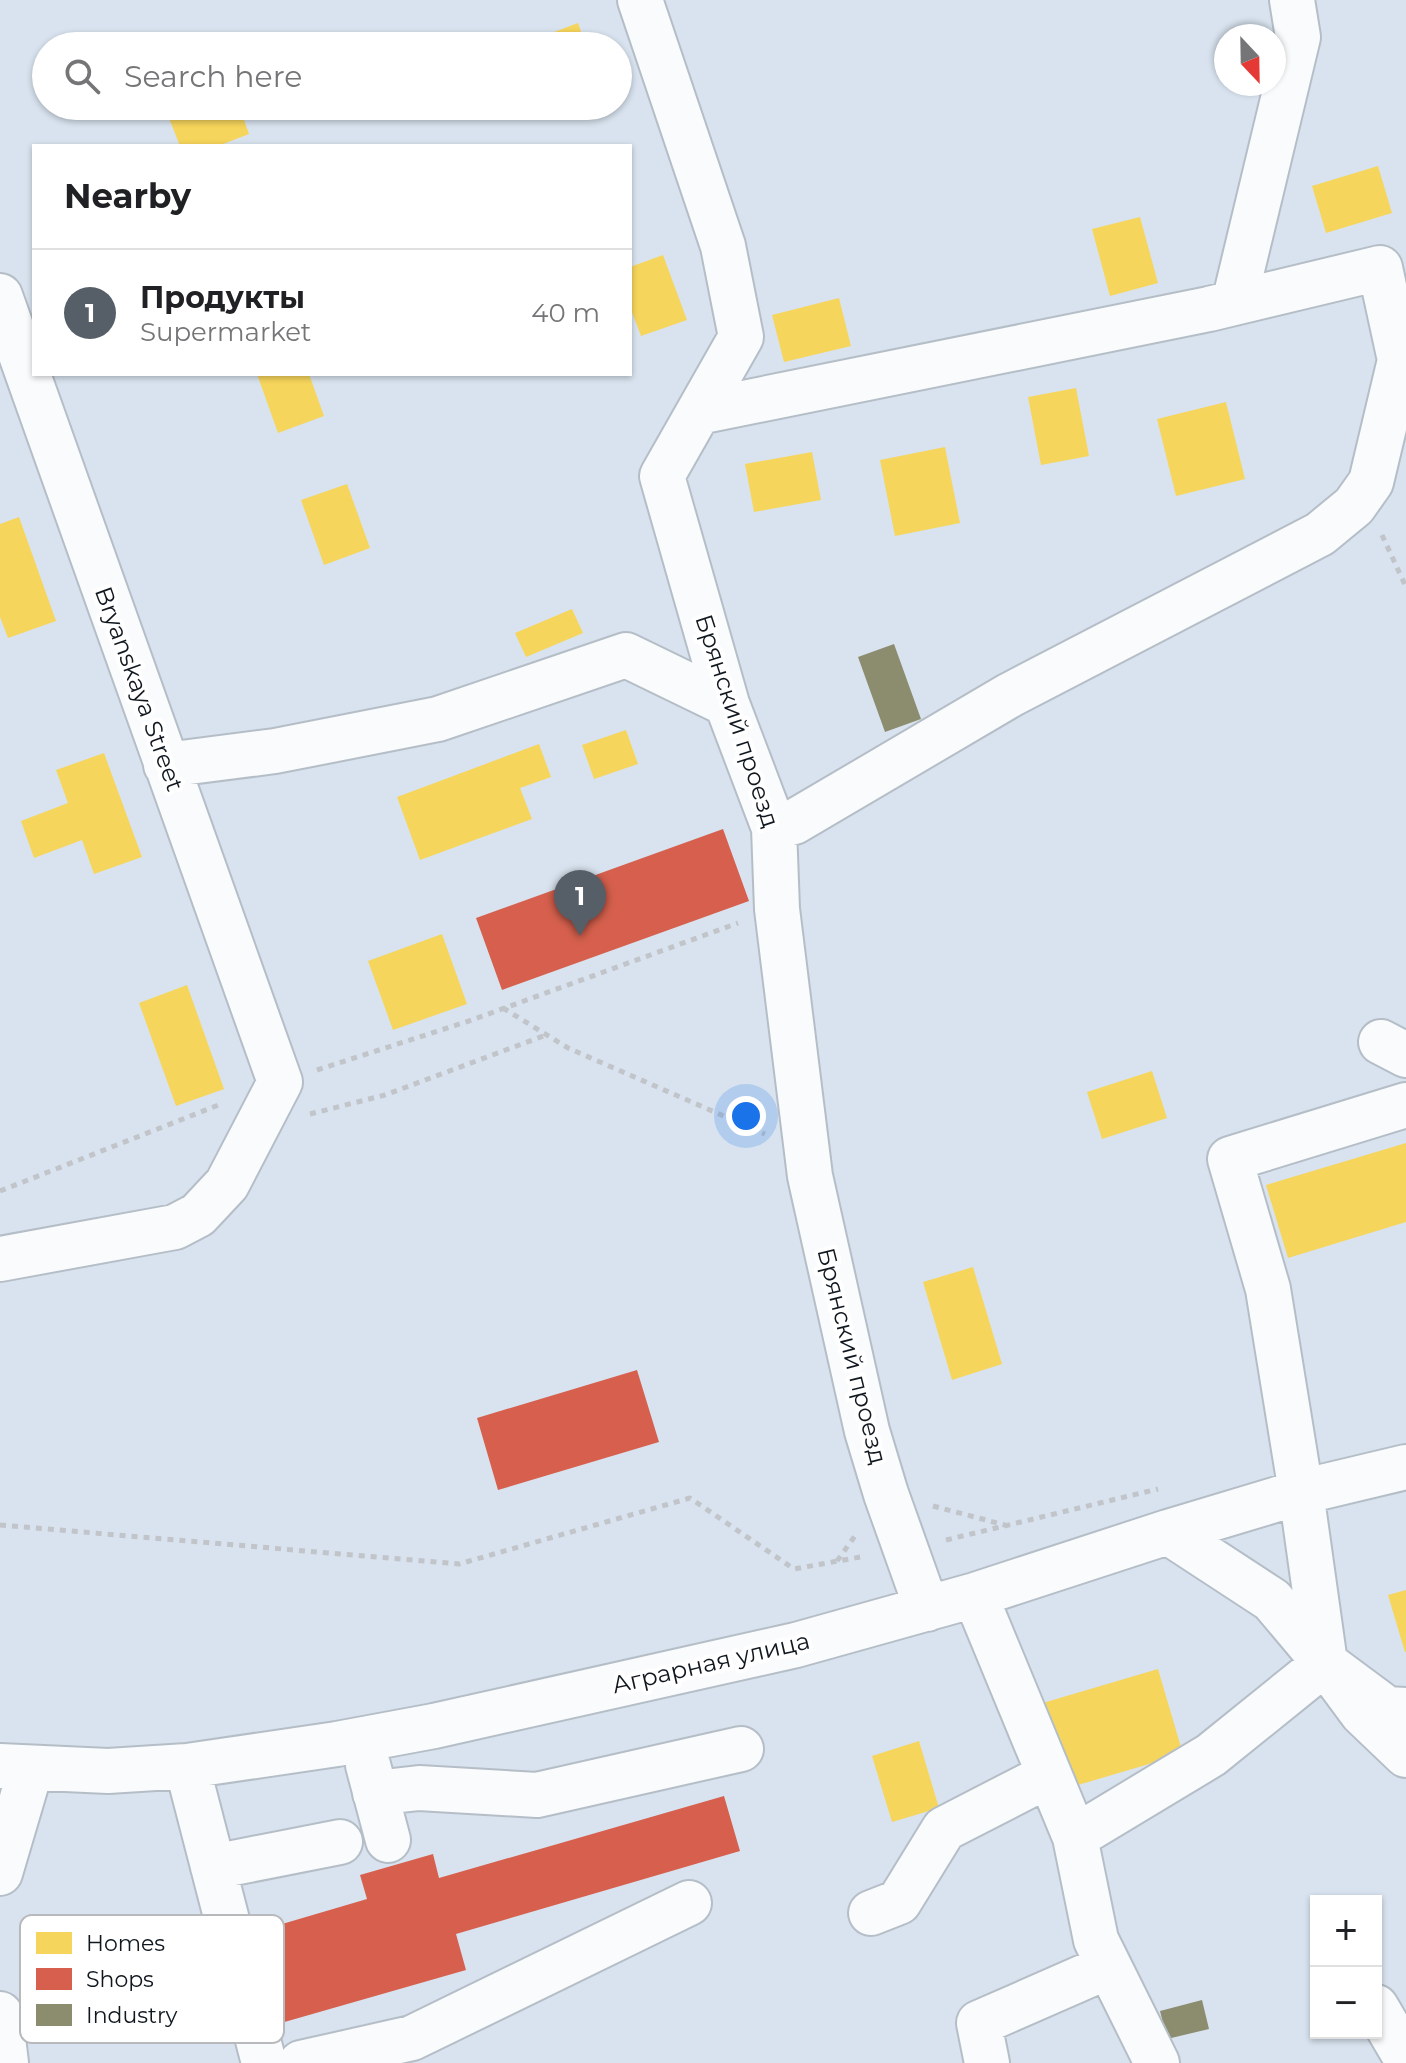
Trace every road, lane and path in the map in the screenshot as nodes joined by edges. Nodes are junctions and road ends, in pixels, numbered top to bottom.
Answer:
1 (640, 0) edge
2 (1292, 0) edge
3 (0, 296) edge
4 (1234, 303) junction
5 (699, 412) junction
6 (1354, 506) junction
7 (1406, 587) edge
8 (727, 704) junction
9 (166, 765) junction
10 (774, 828) junction
11 (777, 909) junction
12 (503, 1008) junction
13 (546, 1035) junction
14 (280, 1082) junction
15 (1406, 1105) edge
16 (238, 1117) junction
17 (806, 1152) junction
18 (0, 1191) edge
19 (0, 1259) edge
20 (1406, 1467) edge
21 (1158, 1488) dead end
22 (1301, 1492) junction
23 (886, 1494) junction
24 (0, 1525) edge
25 (1007, 1525) junction
26 (1168, 1532) junction
27 (907, 1549) junction
28 (975, 1595) junction
29 (927, 1609) junction
30 (1325, 1663) junction
31 (1406, 1710) edge
32 (361, 1739) junction
33 (741, 1749) dead end
34 (1406, 1755) edge
35 (187, 1766) junction
36 (15, 1767) edge
37 (1049, 1775) junction
38 (375, 1793) junction
39 (1075, 1837) junction
40 (388, 1840) dead end
41 (340, 1842) dead end
42 (213, 1867) junction
43 (0, 1873) edge
44 (689, 1903) dead end
45 (871, 1913) dead end
46 (225, 1915) edge
47 (1109, 1966) junction
48 (0, 2014) edge
49 (1382, 2017) edge
50 (259, 2043) edge
51 (1406, 2058) edge
52 (6, 2063) edge
53 (264, 2063) edge
54 (301, 2063) edge
55 (987, 2063) edge
56 (1157, 2063) edge

1 - 5 street, Брянский проезд
2 - 4 street
3 - 9 street, Bryanskaya Street
4 - 5 street
4 - 6 street
5 - 8 street, Брянский проезд
6 - 7 path
6 - 10 street
8 - 9 street
8 - 10 street, Брянский проезд
9 - 14 street, Bryanskaya Street
10 - 11 street, Брянский проезд
11 - 12 path
11 - 17 street, Брянский проезд
12 - 13 path
12 - 14 path
13 - 16 path
13 - 17 path
14 - 16 street
15 - 22 street
16 - 18 path
16 - 19 street
17 - 23 street, Брянский проезд
20 - 22 street, Аграрная улица
21 - 25 path
22 - 26 street, Аграрная улица
22 - 30 street
23 - 25 path
23 - 27 street, Брянский проезд
24 - 27 path
25 - 27 path
26 - 28 street, Аграрная улица
26 - 30 street
27 - 29 street, Брянский проезд
28 - 29 street, Аграрная улица
28 - 37 street
29 - 32 street, Аграрная улица
30 - 31 street
30 - 34 street
30 - 39 street
32 - 35 street, Аграрная улица
32 - 38 street
33 - 38 street
35 - 36 street, Аграрная улица
35 - 42 street
36 - 43 street
37 - 39 street
37 - 45 street
38 - 40 street
39 - 47 street
41 - 42 street
42 - 46 street
44 - 54 street
47 - 55 street
47 - 56 street
48 - 52 street
49 - 51 street
50 - 53 street

